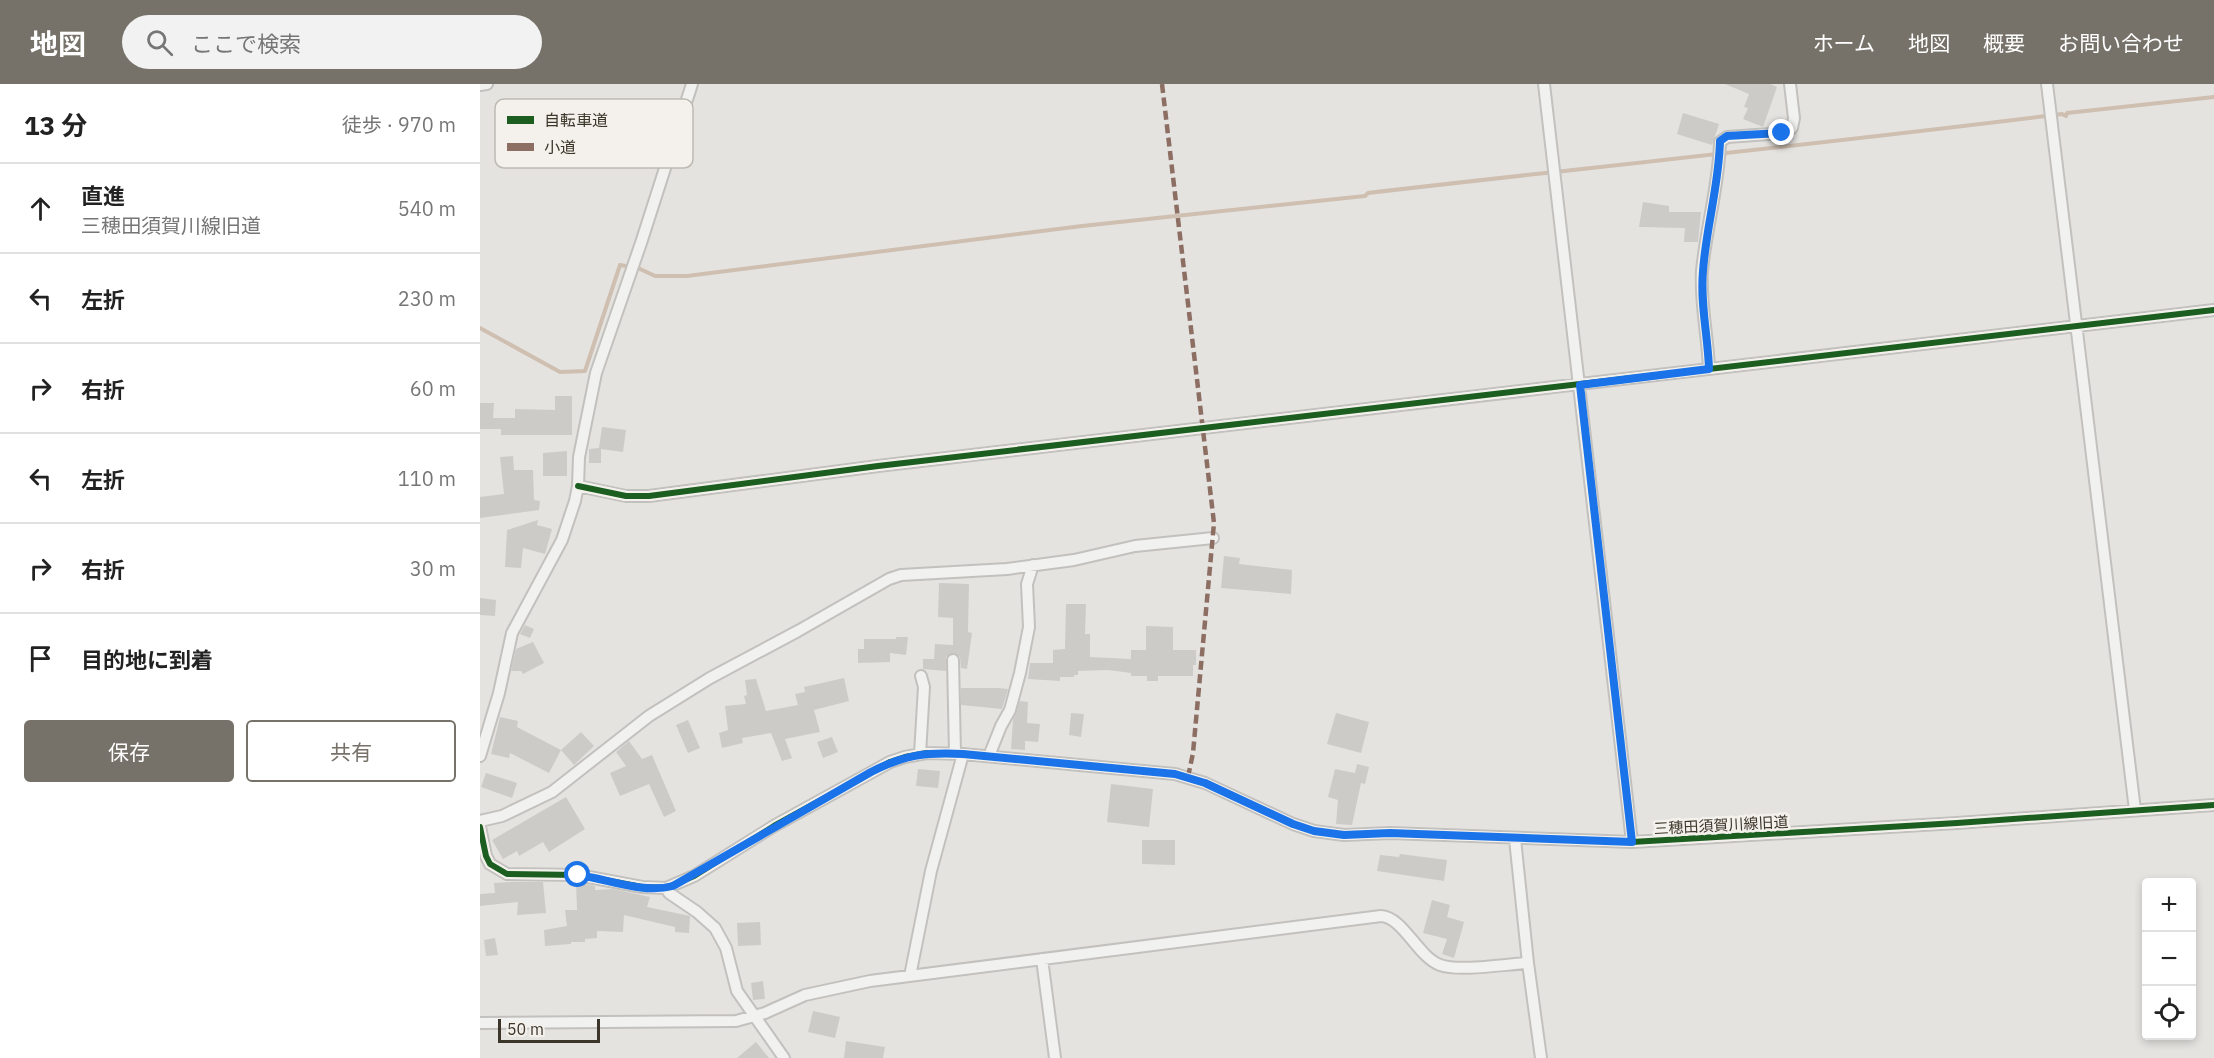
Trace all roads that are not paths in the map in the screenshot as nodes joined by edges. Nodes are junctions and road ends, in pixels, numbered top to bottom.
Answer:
1 (487, 84) edge
2 (692, 84) edge
3 (1544, 84) edge
4 (1790, 84) edge
5 (2047, 84) edge
6 (480, 85) edge
7 (687, 99) edge
8 (665, 168) edge
9 (2214, 310) edge
10 (2076, 326) junction
11 (1709, 369) junction
12 (1580, 385) junction
13 (578, 486) junction
14 (1213, 538) dead end
15 (1033, 565) junction
16 (953, 660) dead end
17 (921, 676) dead end
18 (920, 754) junction
19 (959, 754) junction
20 (480, 756) edge
21 (989, 756) junction
22 (2214, 805) edge
23 (2135, 810) junction
24 (480, 821) edge
25 (480, 827) edge
26 (1515, 839) junction
27 (1632, 842) junction
28 (483, 858) edge
29 (666, 888) junction
30 (1042, 959) junction
31 (1528, 963) junction
32 (909, 976) junction
33 (756, 1015) junction
34 (480, 1023) edge
35 (784, 1058) edge
36 (1055, 1058) edge
37 (1541, 1058) edge

1 - 6 street
2 - 7 street
3 - 12 street
4 - 11 street
5 - 10 street
8 - 13 street
9 - 10 street
10 - 11 street
10 - 23 street
11 - 12 street
12 - 13 street
12 - 27 street
13 - 20 street
14 - 15 street
15 - 21 street
15 - 24 street
16 - 19 street
17 - 18 street
18 - 19 street, 三穂田須賀川線旧道
18 - 29 street, 三穂田須賀川線旧道
19 - 21 street, 三穂田須賀川線旧道
19 - 32 street
21 - 26 street, 三穂田須賀川線旧道
22 - 23 street, 三穂田須賀川線旧道
23 - 27 street, 三穂田須賀川線旧道
25 - 28 street, 三穂田須賀川線旧道
26 - 27 street, 三穂田須賀川線旧道
26 - 31 street
28 - 29 street, 三穂田須賀川線旧道
29 - 33 street
30 - 31 street
30 - 32 street
30 - 36 street
31 - 37 street
32 - 33 street
33 - 34 street
33 - 35 street

